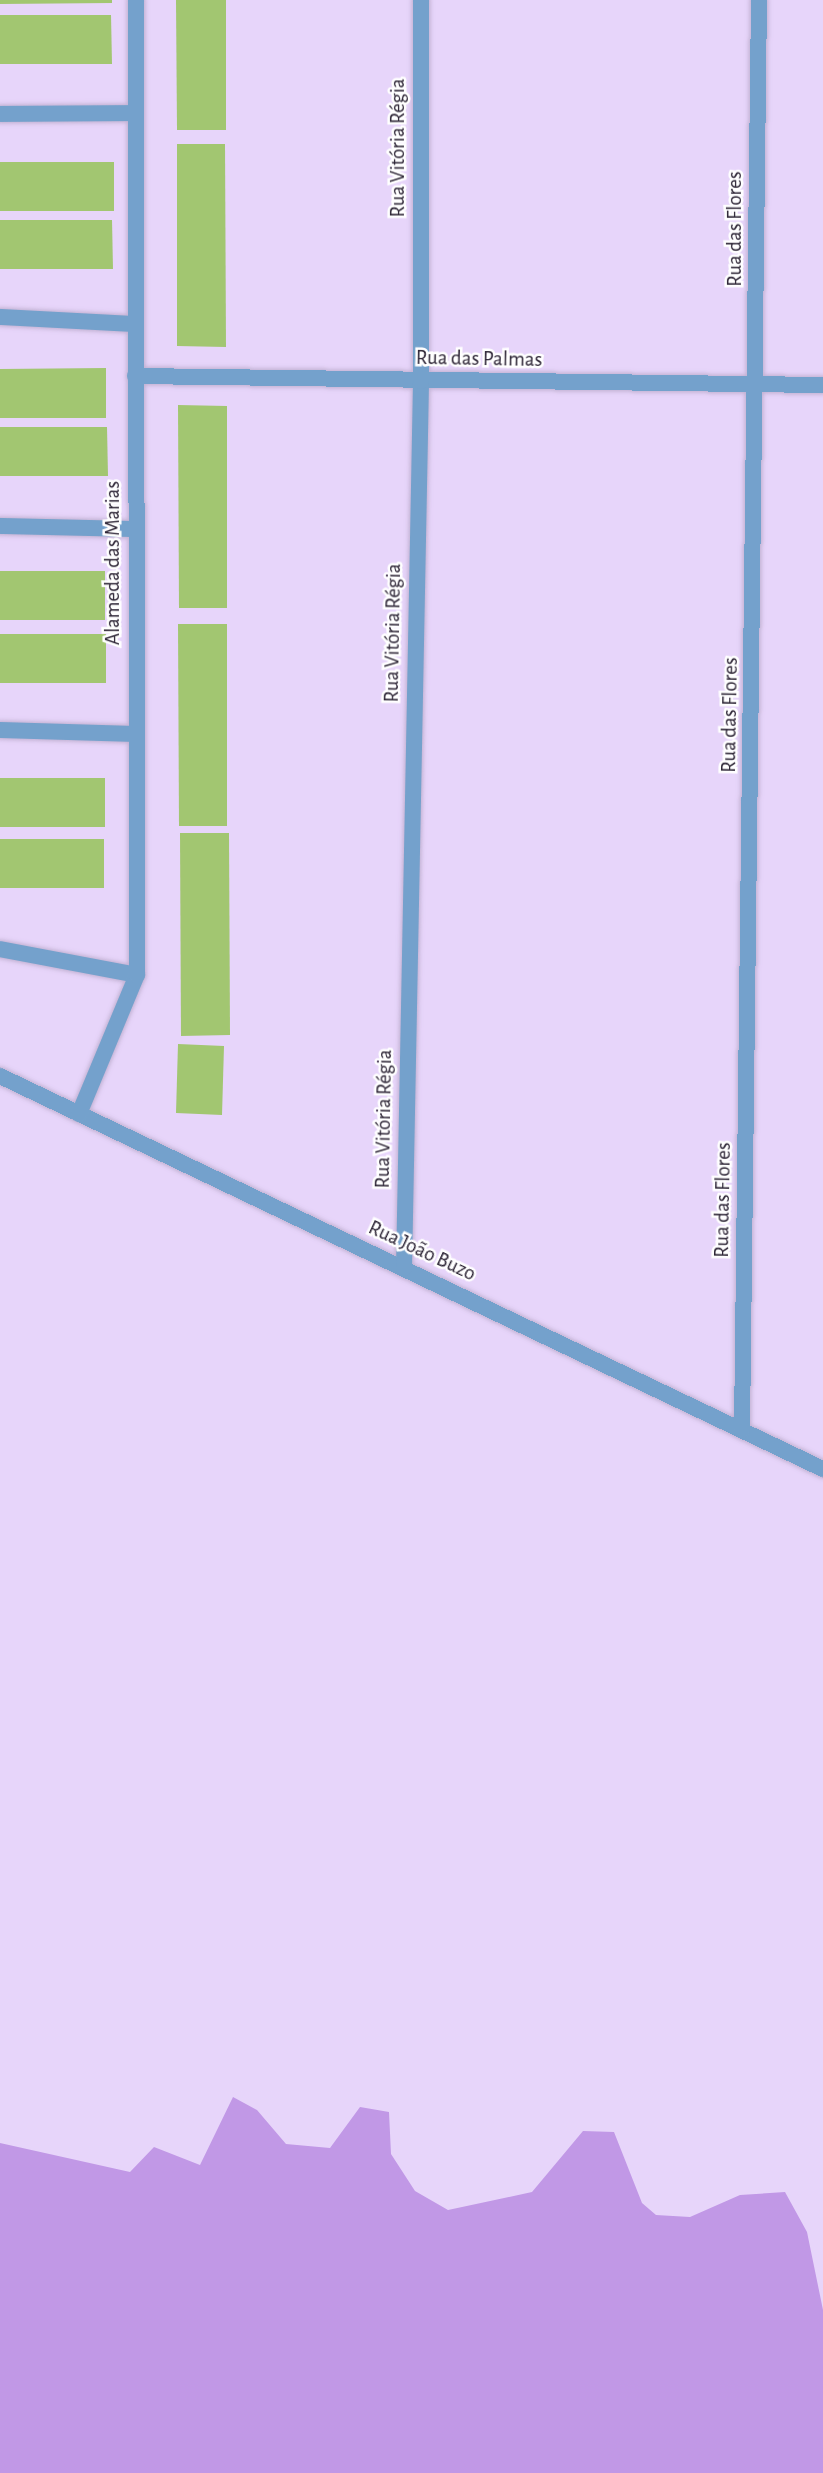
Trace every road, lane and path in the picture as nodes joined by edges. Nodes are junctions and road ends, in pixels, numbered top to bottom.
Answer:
1 (136, 0) edge
2 (421, 0) edge
3 (759, 0) edge
4 (135, 113) junction
5 (0, 114) edge
6 (0, 317) edge
7 (135, 324) junction
8 (135, 376) junction
9 (421, 381) junction
10 (757, 384) junction
11 (823, 385) edge
12 (0, 526) edge
13 (135, 529) junction
14 (0, 730) edge
15 (136, 735) junction
16 (0, 949) edge
17 (137, 975) junction
18 (0, 1076) edge
19 (79, 1114) junction
20 (404, 1268) junction
21 (742, 1430) junction
22 (823, 1469) edge

1 - 4 street, Alameda das Marias
2 - 9 street, Rua Vitória Régia
3 - 10 street, Rua das Flores
4 - 5 street
4 - 7 street, Alameda das Marias
6 - 7 street
7 - 8 street, Alameda das Marias
8 - 9 street, Rua das Palmas
8 - 13 street, Alameda das Marias
9 - 10 street, Rua das Palmas
9 - 20 street, Rua Vitória Régia
10 - 11 street, Rua das Palmas
10 - 21 street, Rua das Flores
12 - 13 street
13 - 15 street, Alameda das Marias
14 - 15 street
15 - 17 street, Alameda das Marias
16 - 17 street
17 - 19 street, Alameda das Marias
18 - 19 street, Rua João Buzo
19 - 20 street, Rua João Buzo
20 - 21 street, Rua João Buzo
21 - 22 street, Rua João Buzo

